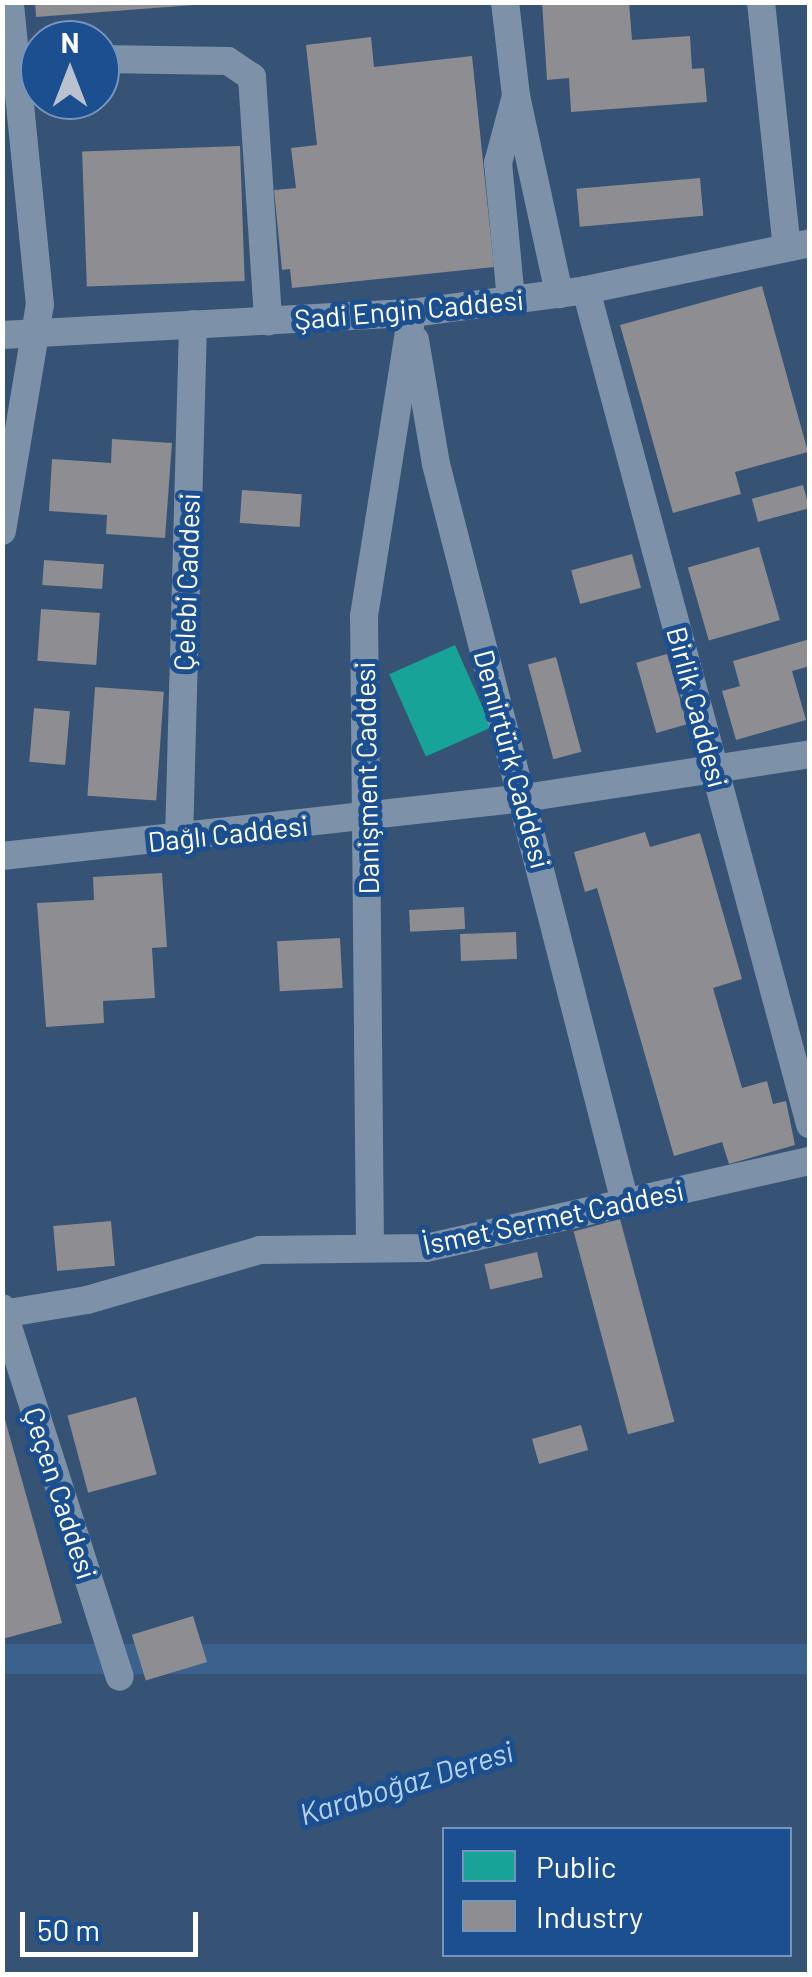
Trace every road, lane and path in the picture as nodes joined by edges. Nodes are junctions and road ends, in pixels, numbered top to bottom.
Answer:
1 (10, 2) edge
2 (505, 2) edge
3 (761, 2) edge
4 (19, 60) edge
5 (120, 60) edge
6 (516, 96) junction
7 (798, 245) edge
8 (572, 292) junction
9 (511, 300) junction
10 (412, 313) junction
11 (268, 321) junction
12 (194, 324) junction
13 (36, 331) junction
14 (2, 335) edge
15 (2, 531) edge
16 (810, 754) edge
17 (714, 768) junction
18 (524, 798) junction
19 (367, 818) junction
20 (178, 839) junction
21 (2, 856) edge
22 (810, 1124) edge
23 (810, 1161) edge
24 (626, 1202) junction
25 (370, 1246) junction
26 (3, 1312) edge
27 (120, 1677) dead end

1 - 4 street
2 - 6 street, Birlik Caddesi
3 - 7 street
4 - 13 street
5 - 11 street
6 - 8 street, Birlik Caddesi
6 - 9 street
7 - 8 street, Şadi Engin Caddesi
8 - 9 street, Şadi Engin Caddesi
8 - 17 street, Birlik Caddesi
9 - 10 street, Şadi Engin Caddesi
10 - 11 street, Şadi Engin Caddesi
10 - 18 street, Demirtürk Caddesi
10 - 19 street, Danişment Caddesi
11 - 12 street, Şadi Engin Caddesi
12 - 13 street, Şadi Engin Caddesi
12 - 20 street, Çelebi Caddesi
13 - 14 street, Şadi Engin Caddesi
13 - 15 street
16 - 17 street, Dağlı Caddesi
17 - 18 street, Dağlı Caddesi
17 - 22 street, Birlik Caddesi
18 - 19 street, Dağlı Caddesi
18 - 24 street, Demirtürk Caddesi
19 - 20 street, Dağlı Caddesi
19 - 25 street, Danişment Caddesi
20 - 21 street, Dağlı Caddesi
23 - 24 street, İsmet Sermet Caddesi
24 - 25 street, İsmet Sermet Caddesi
25 - 26 street, İsmet Sermet Caddesi
26 - 27 street, Çeçen Caddesi

